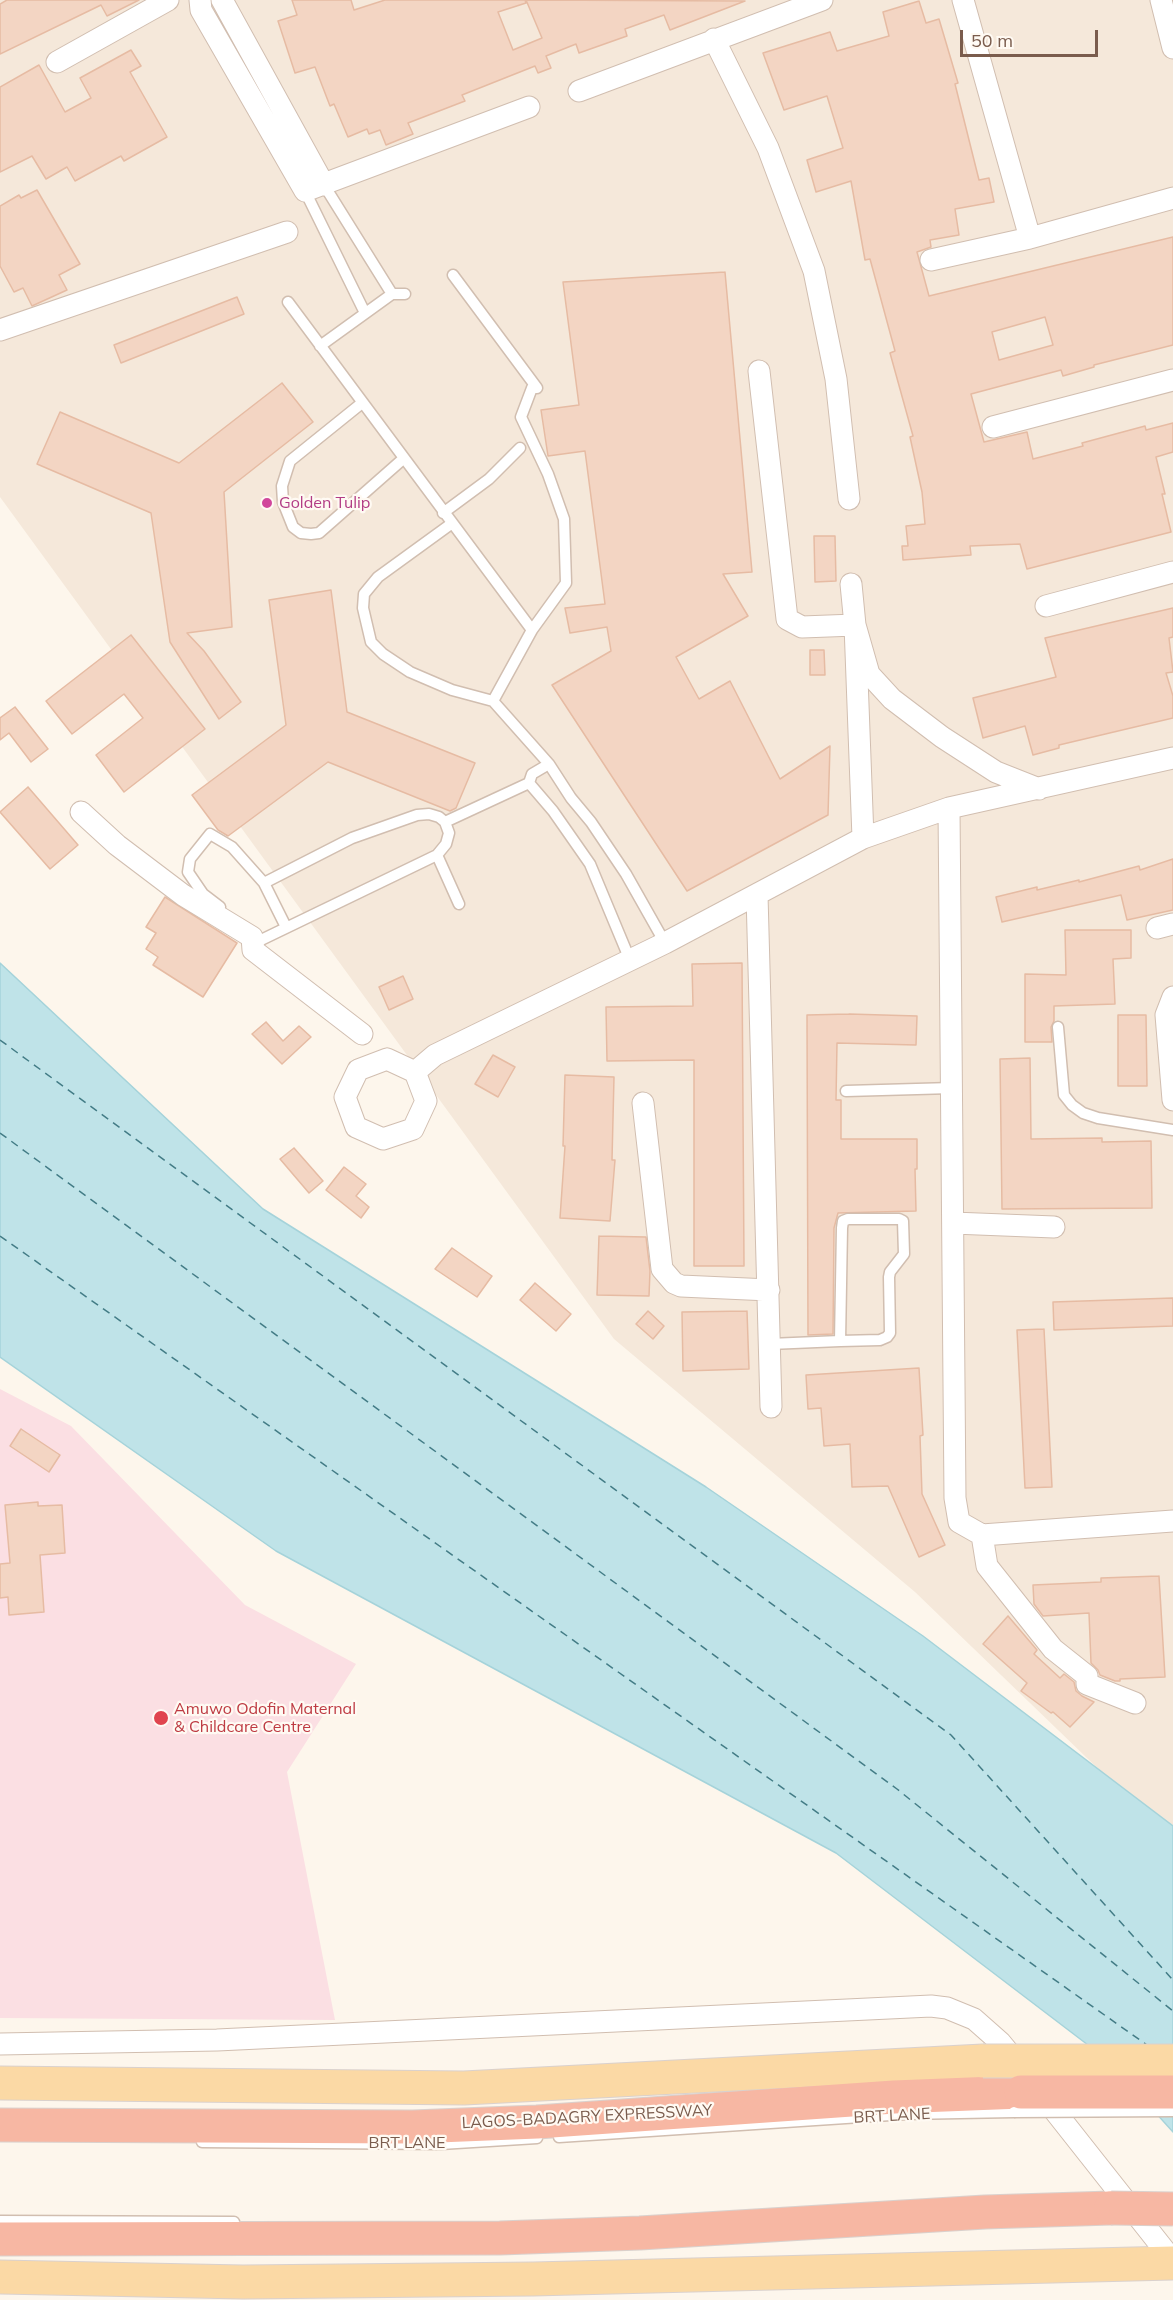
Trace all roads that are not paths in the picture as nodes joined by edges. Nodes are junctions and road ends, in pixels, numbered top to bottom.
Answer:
1 (168, 0) edge
2 (200, 0) edge
3 (222, 0) edge
4 (822, 0) edge
5 (963, 0) edge
6 (1161, 0) edge
7 (714, 39) junction
8 (1173, 48) edge
9 (57, 62) dead end
10 (579, 91) dead end
11 (530, 107) dead end
12 (315, 188) junction
13 (1173, 198) edge
14 (287, 232) dead end
15 (1030, 238) junction
16 (931, 260) dead end
17 (453, 275) dead end
18 (392, 294) junction
19 (405, 294) dead end
20 (288, 302) dead end
21 (365, 313) junction
22 (0, 330) edge
23 (320, 346) junction
24 (759, 371) dead end
25 (1173, 380) edge
26 (362, 403) junction
27 (993, 427) dead end
28 (520, 448) dead end
29 (403, 459) junction
30 (849, 499) dead end
31 (443, 513) junction
32 (451, 524) junction
33 (1173, 572) edge
34 (851, 584) dead end
35 (1046, 606) dead end
36 (855, 625) junction
37 (532, 630) junction
38 (493, 701) junction
39 (1173, 758) edge
40 (549, 764) junction
41 (529, 783) junction
42 (1039, 789) junction
43 (949, 808) junction
44 (81, 812) dead end
45 (445, 822) junction
46 (863, 838) junction
47 (437, 855) junction
48 (264, 883) junction
49 (757, 895) junction
50 (459, 904) dead end
51 (286, 927) junction
52 (664, 944) junction
53 (257, 945) junction
54 (630, 960) junction
55 (1173, 997) edge
56 (1058, 1027) dead end
57 (362, 1034) dead end
58 (415, 1072) dead end
59 (952, 1088) junction
60 (846, 1091) dead end
61 (1173, 1100) edge
62 (643, 1103) dead end
63 (1173, 1130) edge
64 (953, 1223) junction
65 (1054, 1227) dead end
66 (769, 1290) junction
67 (840, 1341) junction
68 (770, 1344) junction
69 (771, 1407) dead end
70 (1173, 1521) edge
71 (982, 1535) junction
72 (1135, 1703) dead end
73 (0, 2044) edge
74 (1173, 2061) edge
75 (0, 2083) edge
76 (1173, 2092) edge
77 (1018, 2102) junction
78 (1173, 2111) edge
79 (0, 2125) edge
80 (192, 2142) dead end
81 (1173, 2209) edge
82 (0, 2221) edge
83 (249, 2222) dead end
84 (0, 2238) edge
85 (1173, 2262) edge
86 (0, 2277) edge
87 (533, 2290) edge

1 - 9 street
2 - 12 street
3 - 12 street
4 - 7 street
5 - 15 street
6 - 8 street
7 - 10 street
7 - 30 street
11 - 12 street
12 - 18 lane
12 - 21 lane
13 - 15 street
14 - 22 street
15 - 16 street
17 - 37 lane
18 - 19 lane
18 - 21 lane
20 - 23 lane
21 - 23 lane
23 - 26 lane
24 - 36 street
25 - 27 street
26 - 29 lane
26 - 29 lane
28 - 31 lane
29 - 31 lane
31 - 32 lane
32 - 37 lane
32 - 38 lane
33 - 35 street
34 - 36 street
36 - 42 street
36 - 46 street
37 - 38 lane
38 - 40 lane
39 - 42 street
40 - 41 lane
40 - 52 lane
41 - 45 lane
41 - 54 lane
42 - 43 street
43 - 46 street
43 - 59 street
44 - 53 street
45 - 47 lane
45 - 48 lane
46 - 49 street
47 - 50 lane
47 - 51 lane
48 - 51 lane
48 - 53 lane
49 - 52 street
49 - 66 street
51 - 53 lane
52 - 54 street
53 - 57 street
54 - 58 street
55 - 61 street
56 - 63 lane
59 - 60 lane
59 - 64 street
62 - 66 street
64 - 65 street
64 - 71 street
66 - 68 street
67 - 67 lane
67 - 68 lane
68 - 69 street
70 - 71 street
71 - 72 street
73 - 85 street
74 - 75 main road, bridge
76 - 77 highway, LAGOS-BADAGRY EXPRESSWAY, bridge
77 - 78 lane, BRT LANE, bridge
77 - 79 highway, LAGOS-BADAGRY EXPRESSWAY
77 - 80 lane, BRT LANE
81 - 84 highway, bridge
82 - 83 lane
85 - 87 main road
86 - 87 main road

